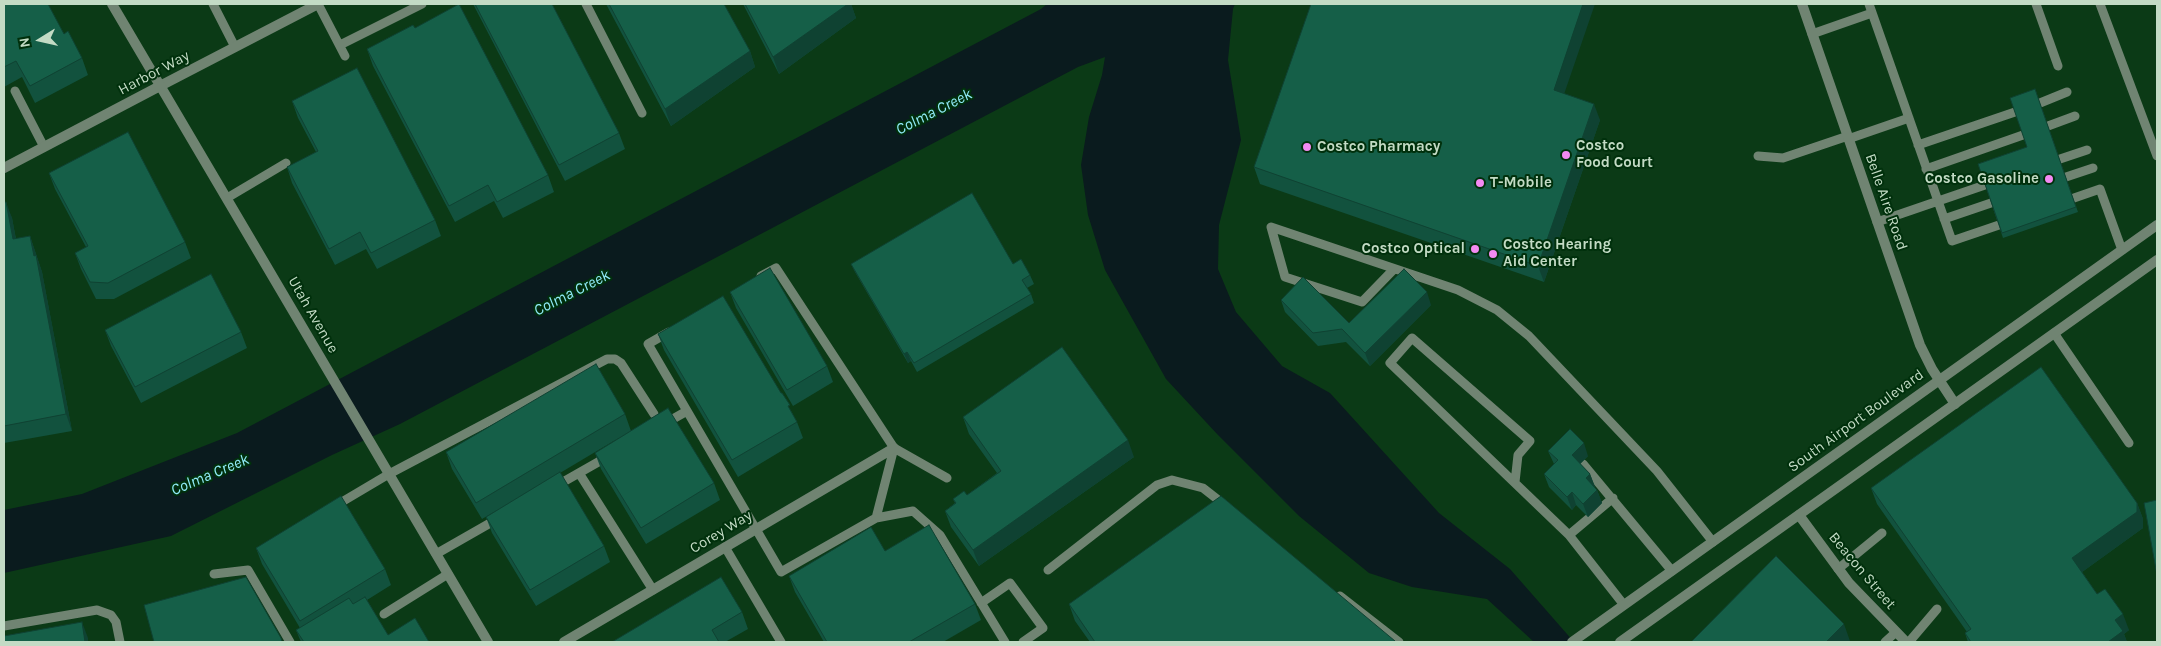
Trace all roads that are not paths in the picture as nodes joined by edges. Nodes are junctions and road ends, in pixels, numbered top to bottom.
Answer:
1 (112, 4) edge
2 (213, 4) edge
3 (318, 4) edge
4 (422, 4) edge
5 (586, 4) edge
6 (1802, 4) edge
7 (1869, 4) edge
8 (2036, 4) edge
9 (2100, 4) edge
10 (1872, 13) junction
11 (1812, 34) junction
12 (340, 45) junction
13 (235, 48) junction
14 (345, 56) dead end
15 (2058, 66) dead end
16 (160, 86) junction
17 (15, 91) dead end
18 (2067, 92) dead end
19 (2040, 103) edge
20 (2015, 112) edge
21 (642, 113) dead end
22 (2075, 116) dead end
23 (1908, 118) junction
24 (2048, 126) edge
25 (2023, 135) edge
26 (1848, 137) junction
27 (1918, 145) junction
28 (44, 147) junction
29 (2087, 150) dead end
30 (1758, 156) dead end
31 (2157, 156) edge
32 (2060, 159) edge
33 (286, 163) dead end
34 (4, 168) edge
35 (2093, 168) dead end
36 (1926, 169) junction
37 (2066, 177) edge
38 (1985, 185) edge
39 (227, 198) junction
40 (2074, 198) edge
41 (1938, 201) junction
42 (1991, 203) edge
43 (1944, 219) junction
44 (1877, 222) junction
45 (1999, 225) edge
46 (2157, 225) edge
47 (2122, 250) junction
48 (2157, 260) edge
49 (1394, 269) junction
50 (750, 283) edge
51 (673, 329) edge
52 (2054, 333) junction
53 (1939, 380) junction
54 (1955, 404) junction
55 (687, 411) junction
56 (654, 414) edge
57 (654, 430) edge
58 (2129, 443) dead end
59 (894, 448) junction
60 (612, 454) edge
61 (1583, 464) edge
62 (579, 473) junction
63 (389, 474) junction
64 (947, 478) dead end
65 (1515, 482) junction
66 (545, 492) edge
67 (1613, 498) junction
68 (512, 511) edge
69 (323, 512) edge
70 (1234, 512) edge
71 (1799, 515) junction
72 (876, 518) junction
73 (756, 529) junction
74 (1882, 533) dead end
75 (1568, 535) junction
76 (1713, 542) junction
77 (725, 547) junction
78 (436, 554) junction
79 (1838, 569) junction
80 (1048, 570) dead end
81 (1672, 571) junction
82 (214, 574) dead end
83 (448, 574) junction
84 (653, 590) junction
85 (1336, 593) edge
86 (981, 603) junction
87 (1624, 605) junction
88 (1937, 609) dead end
89 (384, 614) dead end
90 (4, 626) edge
91 (1896, 632) junction
92 (1574, 641) edge
93 (120, 642) edge
94 (290, 642) edge
95 (488, 642) edge
96 (564, 642) edge
97 (781, 642) edge
98 (1005, 642) edge
99 (1023, 642) edge
100 (1399, 642) edge
101 (1620, 642) edge
102 (1885, 642) edge
103 (1908, 642) edge

1 - 16 street, Utah Avenue
2 - 13 lane
3 - 12 lane
3 - 13 street, Harbor Way
4 - 12 lane
5 - 21 lane
6 - 11 street, Belle Aire Road
7 - 10 lane
8 - 15 lane
9 - 31 lane
10 - 11 lane
10 - 23 lane
11 - 26 street, Belle Aire Road
12 - 14 lane
13 - 16 street, Harbor Way
16 - 28 street, Harbor Way
16 - 39 street, Utah Avenue
17 - 28 lane
18 - 19 lane
20 - 27 lane
22 - 24 lane
23 - 26 lane
23 - 27 lane
25 - 36 lane
26 - 30 lane
26 - 44 street, Belle Aire Road
27 - 36 lane
28 - 34 street, Harbor Way
29 - 32 lane
33 - 39 lane
35 - 37 lane
36 - 41 lane
38 - 41 lane
39 - 63 street, Utah Avenue
40 - 47 lane
41 - 43 lane
41 - 44 lane
42 - 43 lane
43 - 45 lane
44 - 53 street, Belle Aire Road
46 - 47 street, South Airport Boulevard
47 - 53 street, South Airport Boulevard
48 - 52 street
49 - 49 lane
49 - 76 lane
50 - 59 lane
51 - 55 lane
52 - 54 street
52 - 58 lane
53 - 54 street, Belle Aire Road
53 - 76 street, South Airport Boulevard
54 - 71 street
55 - 57 lane
55 - 73 lane
56 - 63 lane
59 - 64 lane
59 - 72 lane
59 - 73 street, Corey Way
60 - 62 lane
61 - 67 lane
62 - 66 lane
62 - 84 lane
63 - 69 lane
63 - 78 street, Utah Avenue
65 - 65 lane
65 - 75 lane
67 - 75 lane
67 - 81 lane
68 - 78 lane
70 - 80 lane
71 - 79 street, Beacon Street
71 - 101 street
72 - 73 lane
72 - 86 lane
73 - 77 street, Corey Way
74 - 79 lane
75 - 87 lane
76 - 81 street, South Airport Boulevard
77 - 84 street, Corey Way
77 - 97 lane
78 - 83 street, Utah Avenue
79 - 91 street, Beacon Street
81 - 87 street, South Airport Boulevard
82 - 94 lane
83 - 89 lane
83 - 95 street, Utah Avenue
84 - 96 street, Corey Way
85 - 100 lane
86 - 98 lane
86 - 99 lane
87 - 92 street, South Airport Boulevard
88 - 103 lane
90 - 93 lane
91 - 102 lane
91 - 103 street, Beacon Street

